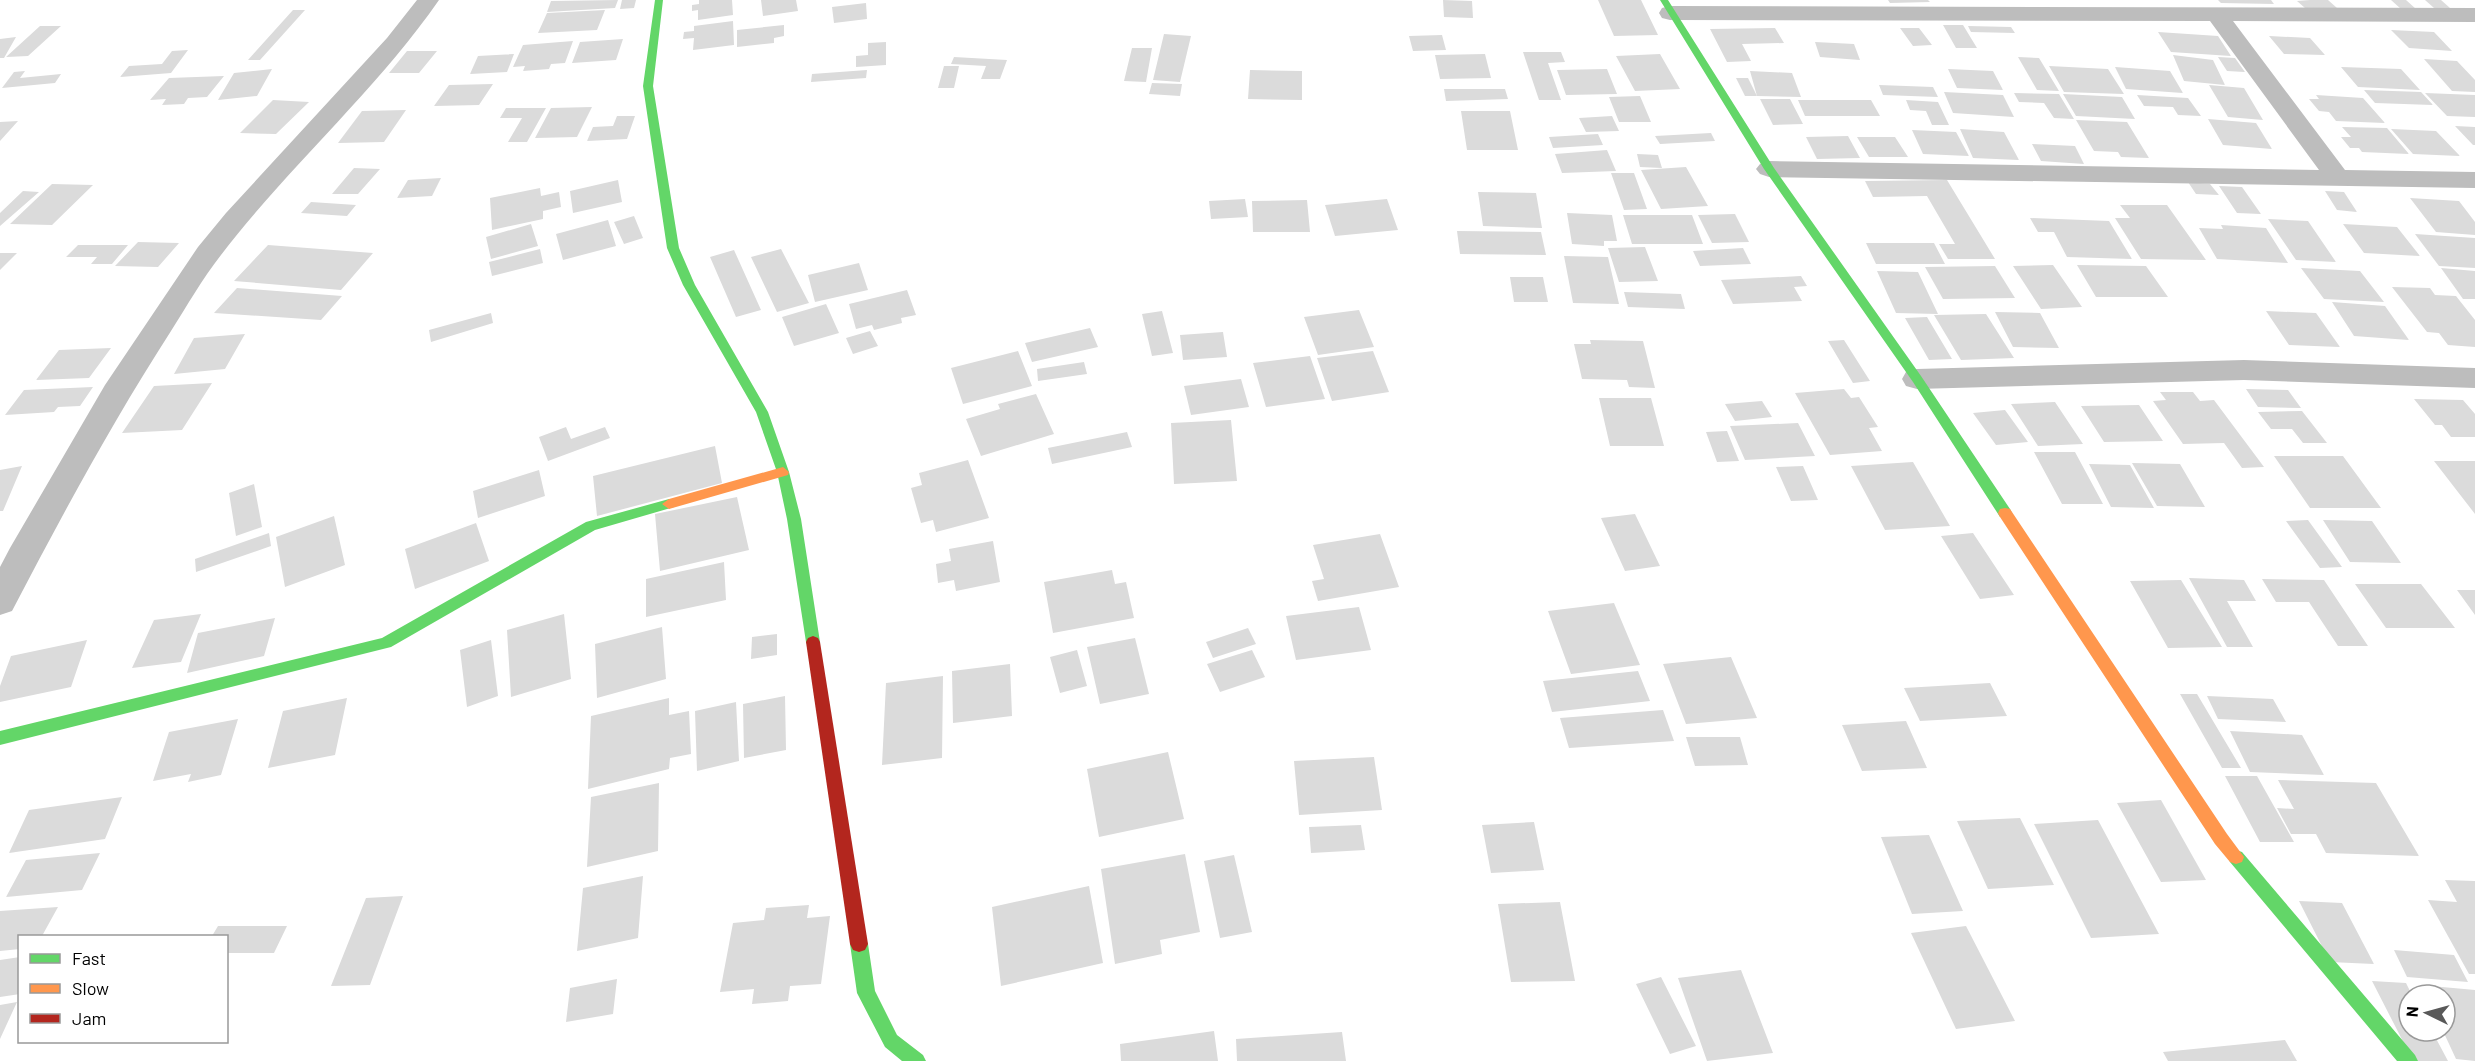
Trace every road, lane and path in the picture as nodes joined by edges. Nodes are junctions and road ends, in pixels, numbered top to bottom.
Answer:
1 (428, 0) edge
2 (660, 0) edge
3 (1667, 6) edge
4 (2217, 15) junction
5 (2475, 15) edge
6 (1768, 169) junction
7 (2337, 178) junction
8 (2475, 180) edge
9 (2475, 378) edge
10 (1917, 379) junction
11 (783, 472) junction
12 (0, 601) edge
13 (0, 738) edge
14 (917, 1061) edge
15 (2409, 1061) edge

1 - 12 street
2 - 11 street
3 - 4 street
3 - 6 street
4 - 5 street
4 - 7 street
6 - 7 street
6 - 10 street
7 - 8 street
9 - 10 street
10 - 15 street
11 - 13 street
11 - 14 street

